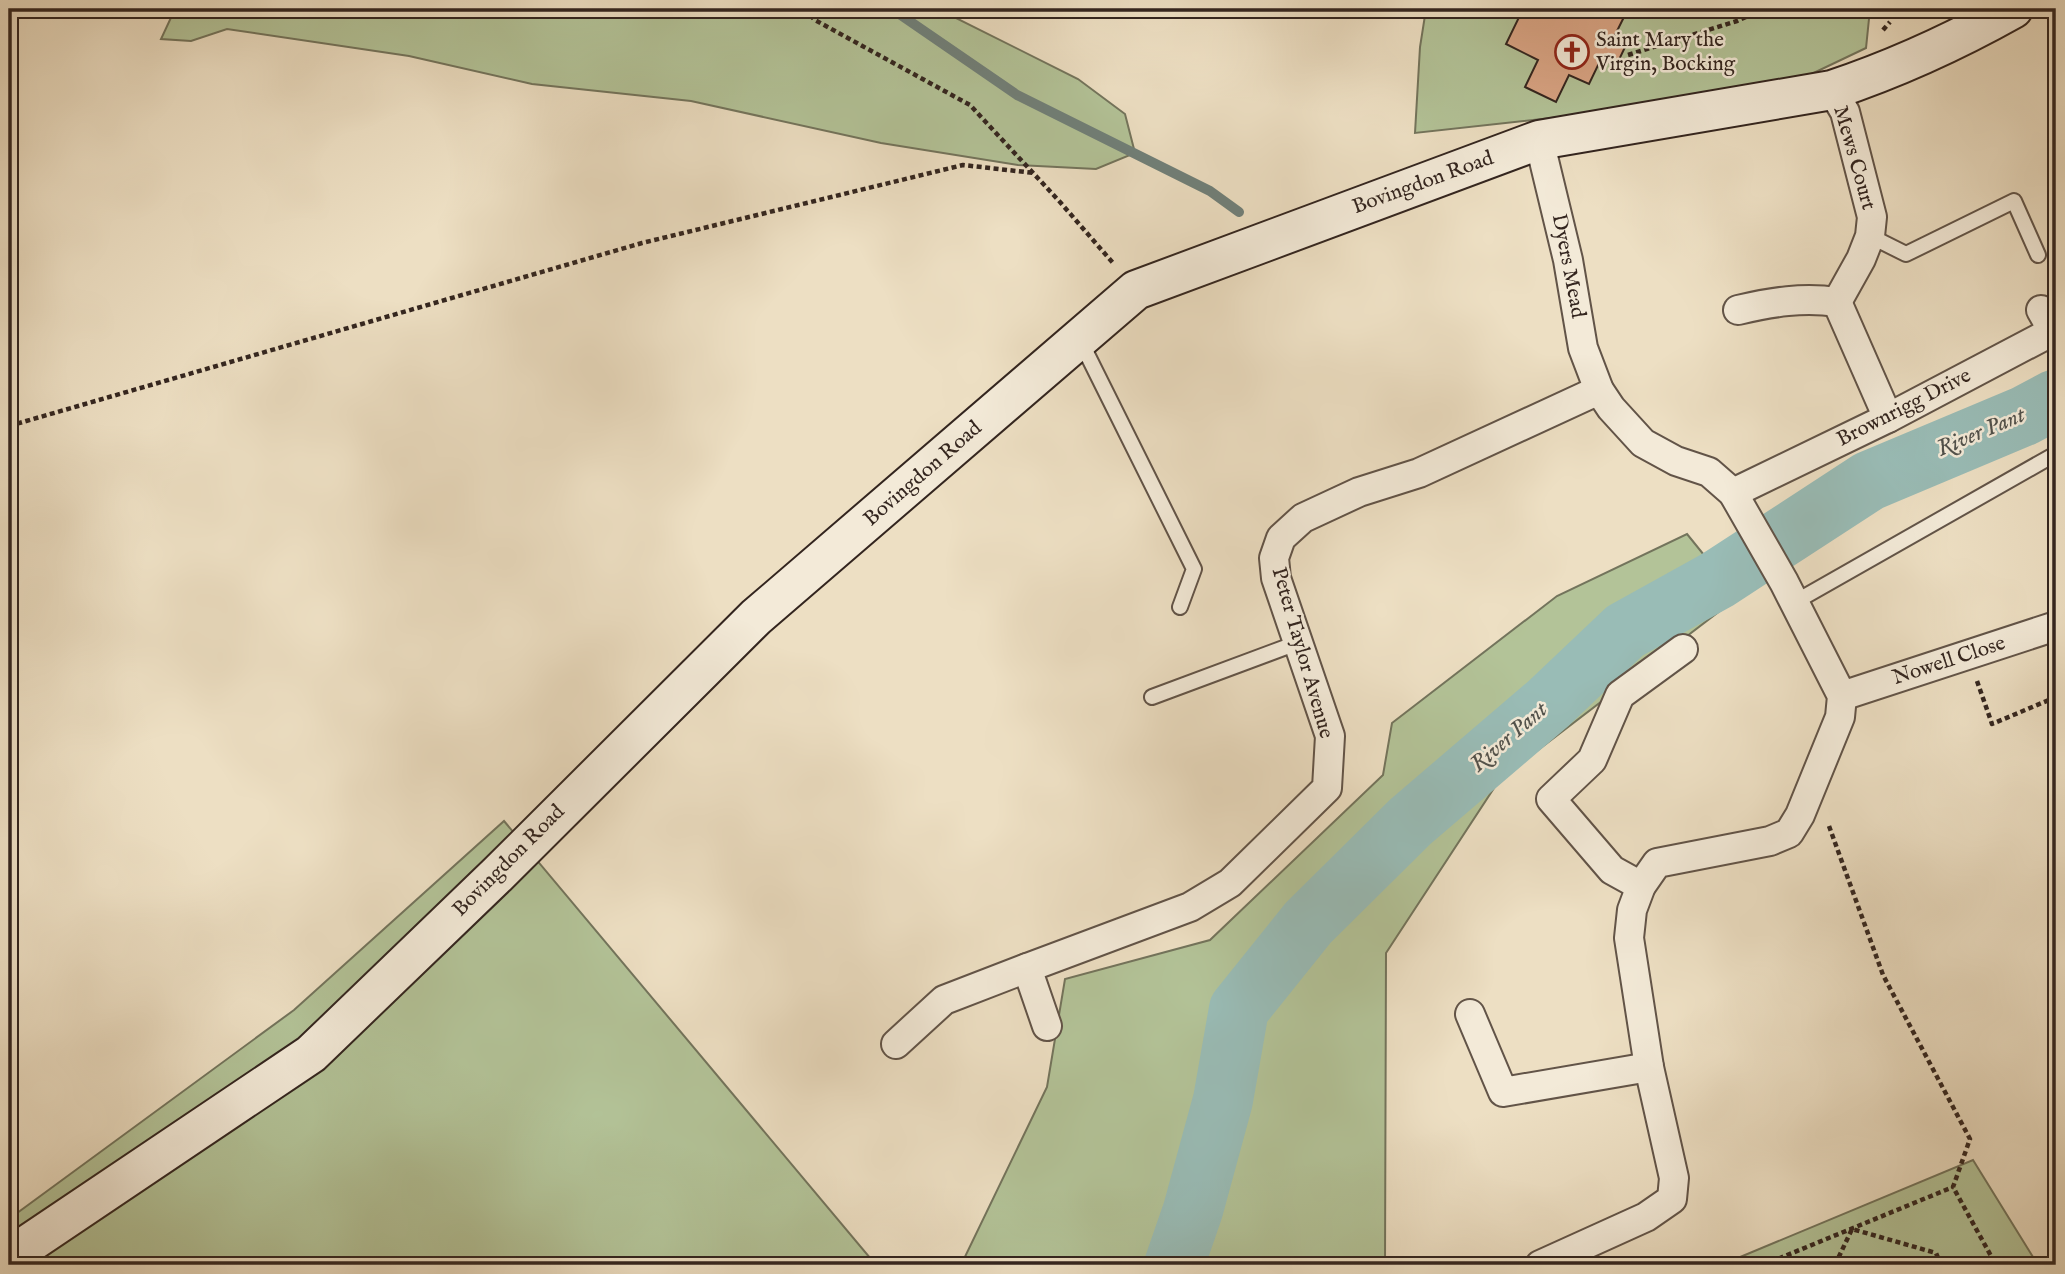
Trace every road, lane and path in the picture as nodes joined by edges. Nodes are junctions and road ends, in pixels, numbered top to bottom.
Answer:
1 (804, 9) edge
2 (1763, 9) edge
3 (2013, 9) edge
4 (1628, 55) dead end
5 (1832, 90) junction
6 (1539, 140) junction
7 (1034, 173) junction
8 (1870, 236) junction
9 (2038, 255) dead end
10 (1136, 290) junction
11 (1836, 302) junction
12 (1738, 310) dead end
13 (2042, 310) dead end
14 (1080, 339) junction
15 (1599, 390) junction
16 (1888, 418) junction
17 (9, 426) edge
18 (2056, 460) edge
19 (1740, 505) junction
20 (1789, 592) junction
21 (1180, 607) dead end
22 (2056, 626) edge
23 (1297, 643) junction
24 (1683, 649) dead end
25 (1968, 655) junction
26 (1842, 696) junction
27 (1152, 697) dead end
28 (2056, 697) edge
29 (1818, 770) junction
30 (1641, 886) junction
31 (1027, 968) junction
32 (1470, 1014) dead end
33 (1047, 1026) dead end
34 (896, 1044) dead end
35 (1649, 1067) junction
36 (1953, 1187) junction
37 (1852, 1229) junction
38 (9, 1257) edge
39 (1540, 1265) edge
40 (1763, 1265) edge
41 (1835, 1265) edge
42 (1941, 1265) edge
43 (1996, 1265) edge

1 - 7 path
2 - 4 path
3 - 5 street, Bovingdon Road
5 - 6 street, Bovingdon Road
5 - 8 street, Mews Court
6 - 10 street, Bovingdon Road
6 - 15 street, Dyers Mead
7 - 10 path
7 - 17 path
8 - 9 lane
8 - 11 street, Mews Court
10 - 14 street, Bovingdon Road
11 - 12 street
11 - 16 street
13 - 16 street, Brownrigg Drive
14 - 21 lane
14 - 38 street, Bovingdon Road
15 - 19 street, Dyers Mead
15 - 23 street, Peter Taylor Avenue
16 - 19 street, Brownrigg Drive
18 - 20 lane
19 - 20 street, Dyers Mead
20 - 26 street, Dyers Mead
22 - 25 street, Nowell Close
23 - 27 lane
23 - 31 street, Peter Taylor Avenue
24 - 30 street
25 - 26 street, Nowell Close
25 - 28 path
26 - 29 street
29 - 30 street
29 - 36 path
30 - 35 street
31 - 33 street
31 - 34 street, Peter Taylor Avenue
32 - 35 street
35 - 39 street
36 - 37 path
36 - 43 path
37 - 40 path
37 - 41 path
37 - 42 path

